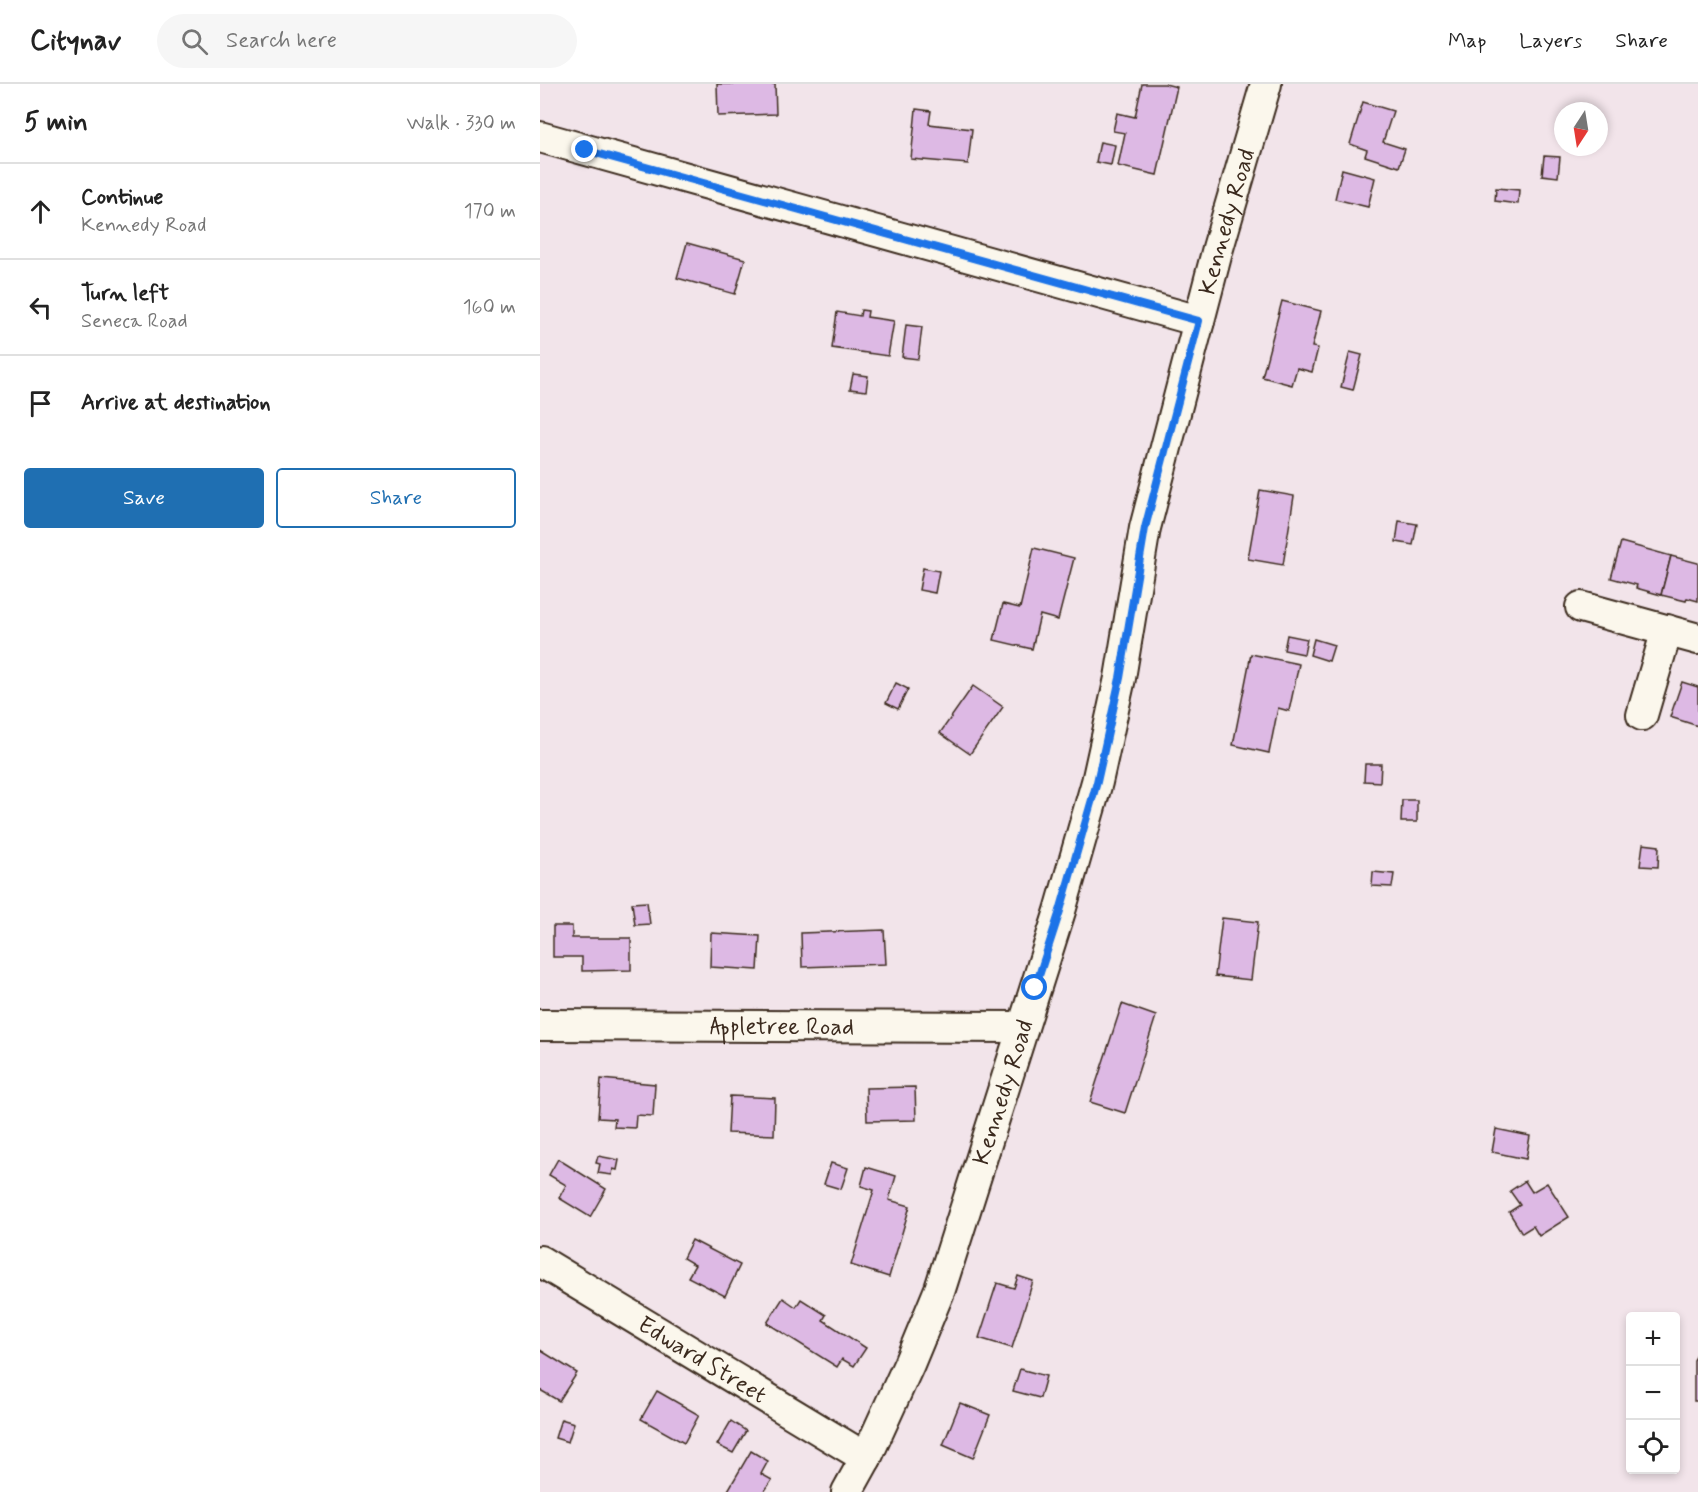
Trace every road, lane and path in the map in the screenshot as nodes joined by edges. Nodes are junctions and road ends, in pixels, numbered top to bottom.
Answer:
1 (1266, 84) edge
2 (540, 137) edge
3 (1199, 321) junction
4 (1581, 607) dead end
5 (1666, 630) junction
6 (1698, 639) edge
7 (1642, 715) dead end
8 (540, 1025) edge
9 (1023, 1027) junction
10 (540, 1261) edge
11 (866, 1458) junction
12 (847, 1492) edge

1 - 3 street, Kennedy Road
2 - 3 street
3 - 9 street, Kennedy Road
4 - 5 street
5 - 6 street
5 - 7 street
8 - 9 street, Appletree Road
9 - 11 street, Kennedy Road
10 - 11 street, Edward Street
11 - 12 street, Kennedy Road

